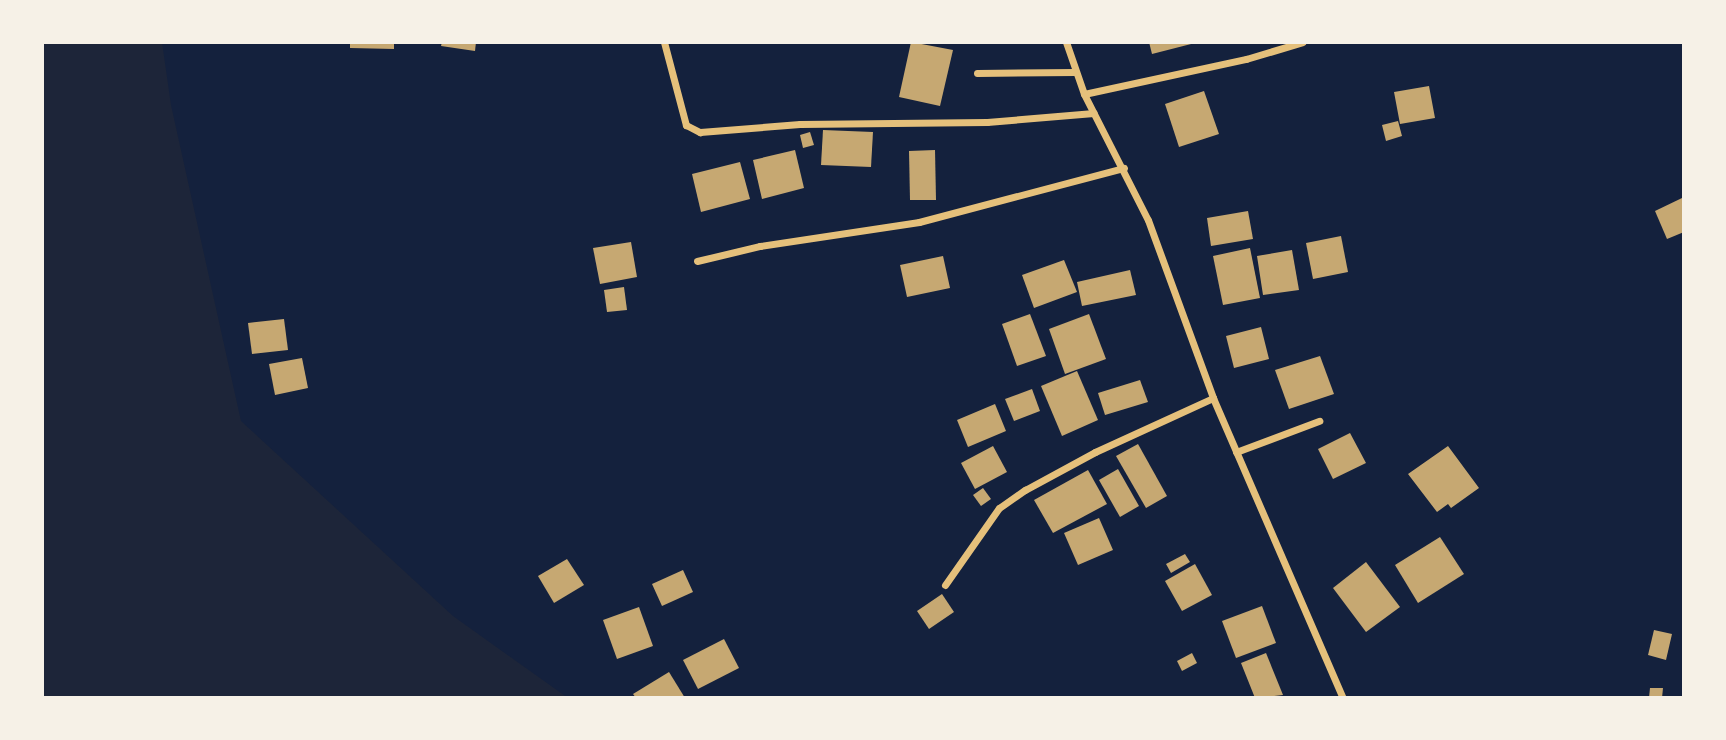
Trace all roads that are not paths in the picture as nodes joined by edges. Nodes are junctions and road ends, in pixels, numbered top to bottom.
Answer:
1 (664, 42) edge
2 (1066, 42) edge
3 (1303, 42) edge
4 (1075, 72) junction
5 (976, 73) dead end
6 (1084, 94) junction
7 (1094, 113) junction
8 (1124, 168) junction
9 (697, 261) dead end
10 (1213, 398) junction
11 (1319, 421) dead end
12 (1236, 452) junction
13 (945, 585) dead end
14 (1342, 698) edge

1 - 7 street
2 - 4 street
3 - 6 street
4 - 5 street
4 - 6 street
6 - 7 street
7 - 8 street
8 - 9 street
8 - 10 street
10 - 12 street
10 - 13 street
11 - 12 street
12 - 14 street

